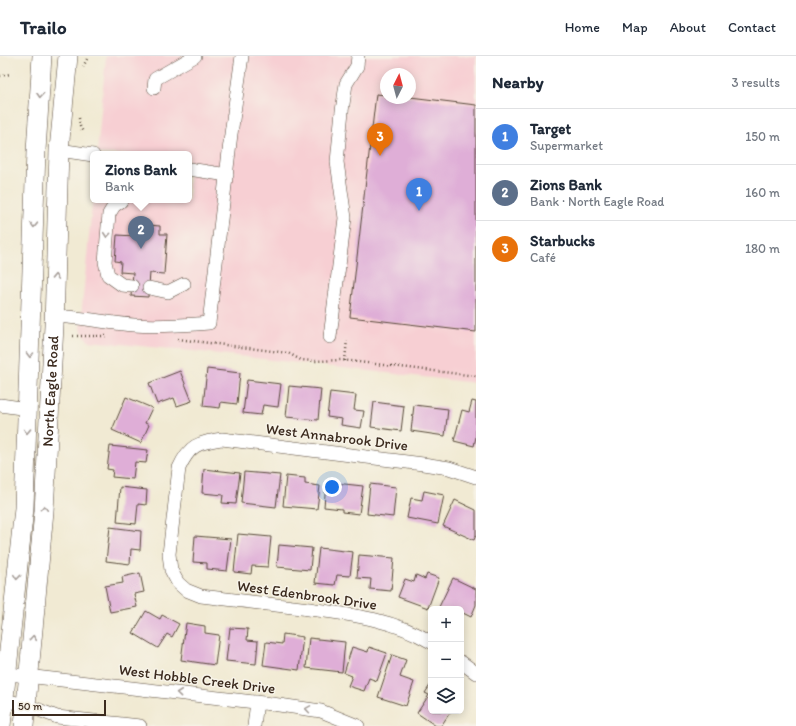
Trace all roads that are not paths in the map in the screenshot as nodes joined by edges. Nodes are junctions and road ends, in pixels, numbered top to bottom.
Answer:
1 (42, 56) edge
2 (68, 56) edge
3 (242, 56) edge
4 (358, 56) edge
5 (188, 58) edge
6 (154, 88) dead end
7 (58, 150) junction
8 (90, 155) edge
9 (192, 169) edge
10 (227, 175) junction
11 (118, 203) edge
12 (184, 284) dead end
13 (132, 286) dead end
14 (149, 288) dead end
15 (54, 316) junction
16 (330, 337) dead end
17 (0, 405) edge
18 (28, 409) junction
19 (476, 477) edge
20 (178, 583) joint
21 (428, 640) edge
22 (464, 664) edge
23 (476, 673) edge
24 (3, 674) edge
25 (30, 677) junction
26 (2, 699) edge
27 (257, 702) junction
28 (26, 705) junction
29 (1, 726) edge
30 (24, 726) edge
31 (140, 726) edge
32 (254, 726) edge
33 (358, 726) edge

1 -> 18 highway, North Eagle Road
2 - 7 highway, North Eagle Road
3 - 10 street
4 - 16 street
5 - 6 street
7 - 8 street
15 -> 7 highway, North Eagle Road
9 - 10 street
10 - 15 street
11 -> 13 street
12 - 14 street
25 -> 15 highway, North Eagle Road
17 - 18 street
18 -> 24 highway, North Eagle Road
19 - 20 street, West Annabrook Drive
20 - 21 street, West Edenbrook Drive
22 - 23 street
24 - 25 street, West Hobble Creek Drive
24 - 26 highway, North Eagle Road
27 -> 25 street, West Hobble Creek Drive
25 - 28 highway, North Eagle Road
26 - 28 street
26 - 29 highway, North Eagle Road
27 - 32 street
33 -> 27 street, West Hobble Creek Drive
28 - 30 highway, North Eagle Road
28 - 31 street

